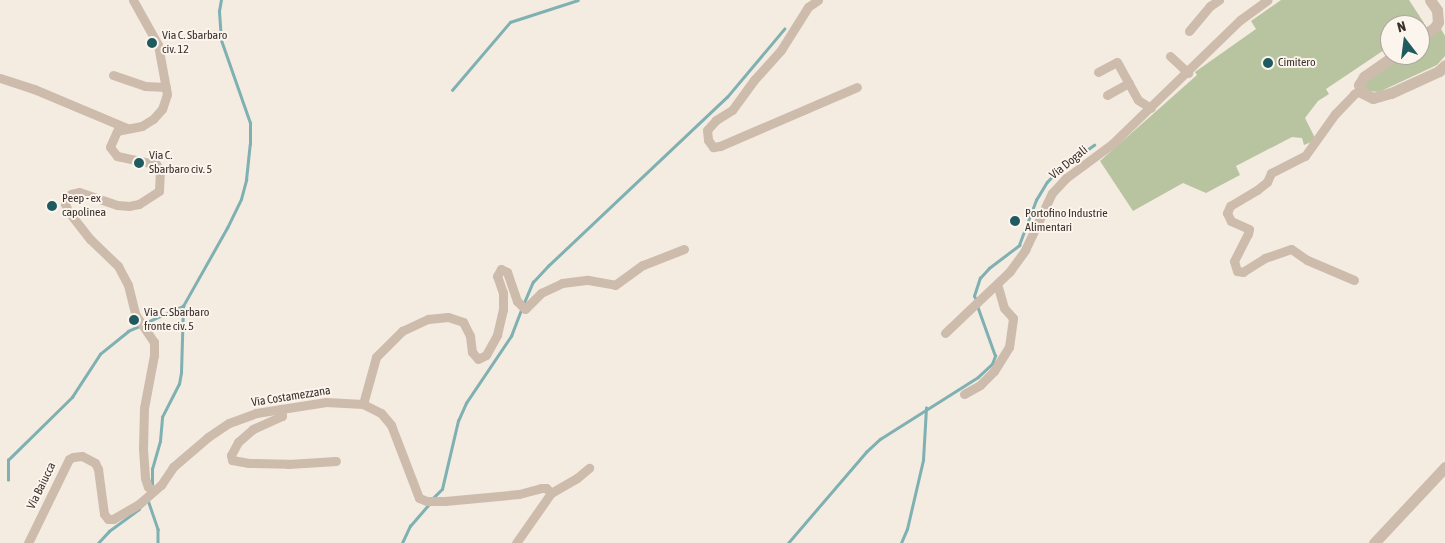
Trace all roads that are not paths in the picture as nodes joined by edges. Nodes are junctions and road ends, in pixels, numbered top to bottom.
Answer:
1 (133, 0) edge
2 (818, 0) edge
3 (1219, 0) edge
4 (1268, 0) edge
5 (1430, 0) edge
6 (1189, 31) dead end
7 (1430, 31) edge
8 (1170, 56) dead end
9 (1381, 65) edge
10 (1445, 65) edge
11 (1098, 72) dead end
12 (1188, 73) junction
13 (113, 76) dead end
14 (0, 78) edge
15 (1129, 83) junction
16 (166, 87) junction
17 (857, 87) dead end
18 (1361, 90) junction
19 (1107, 95) dead end
20 (1151, 108) junction
21 (127, 128) junction
22 (684, 249) dead end
23 (1354, 280) dead end
24 (997, 284) junction
25 (945, 333) dead end
26 (964, 394) dead end
27 (363, 404) junction
28 (281, 409) junction
29 (336, 461) dead end
30 (1445, 467) edge
31 (589, 468) dead end
32 (153, 490) junction
33 (551, 493) junction
34 (28, 543) edge
35 (516, 543) edge
36 (1374, 543) edge

1 - 16 street
2 - 17 street
3 - 6 street
4 - 12 street, Via Dogali
5 - 7 street
8 - 12 street
9 - 18 street
10 - 18 street
11 - 15 street
12 - 20 street, Via Dogali
13 - 16 street
14 - 21 street
15 - 19 street
15 - 20 street
16 - 21 street
18 - 23 street
20 - 24 street, Via Dogali
21 - 32 street
22 - 27 street
24 - 25 street, Via Dogali
24 - 26 street
27 - 28 street, Via Costamezzana
27 - 33 street, Via Costamezzana
28 - 29 street
28 - 32 street, Via Costamezzana
30 - 36 street
31 - 33 street
32 - 34 street, Via Baiucca
33 - 35 street

